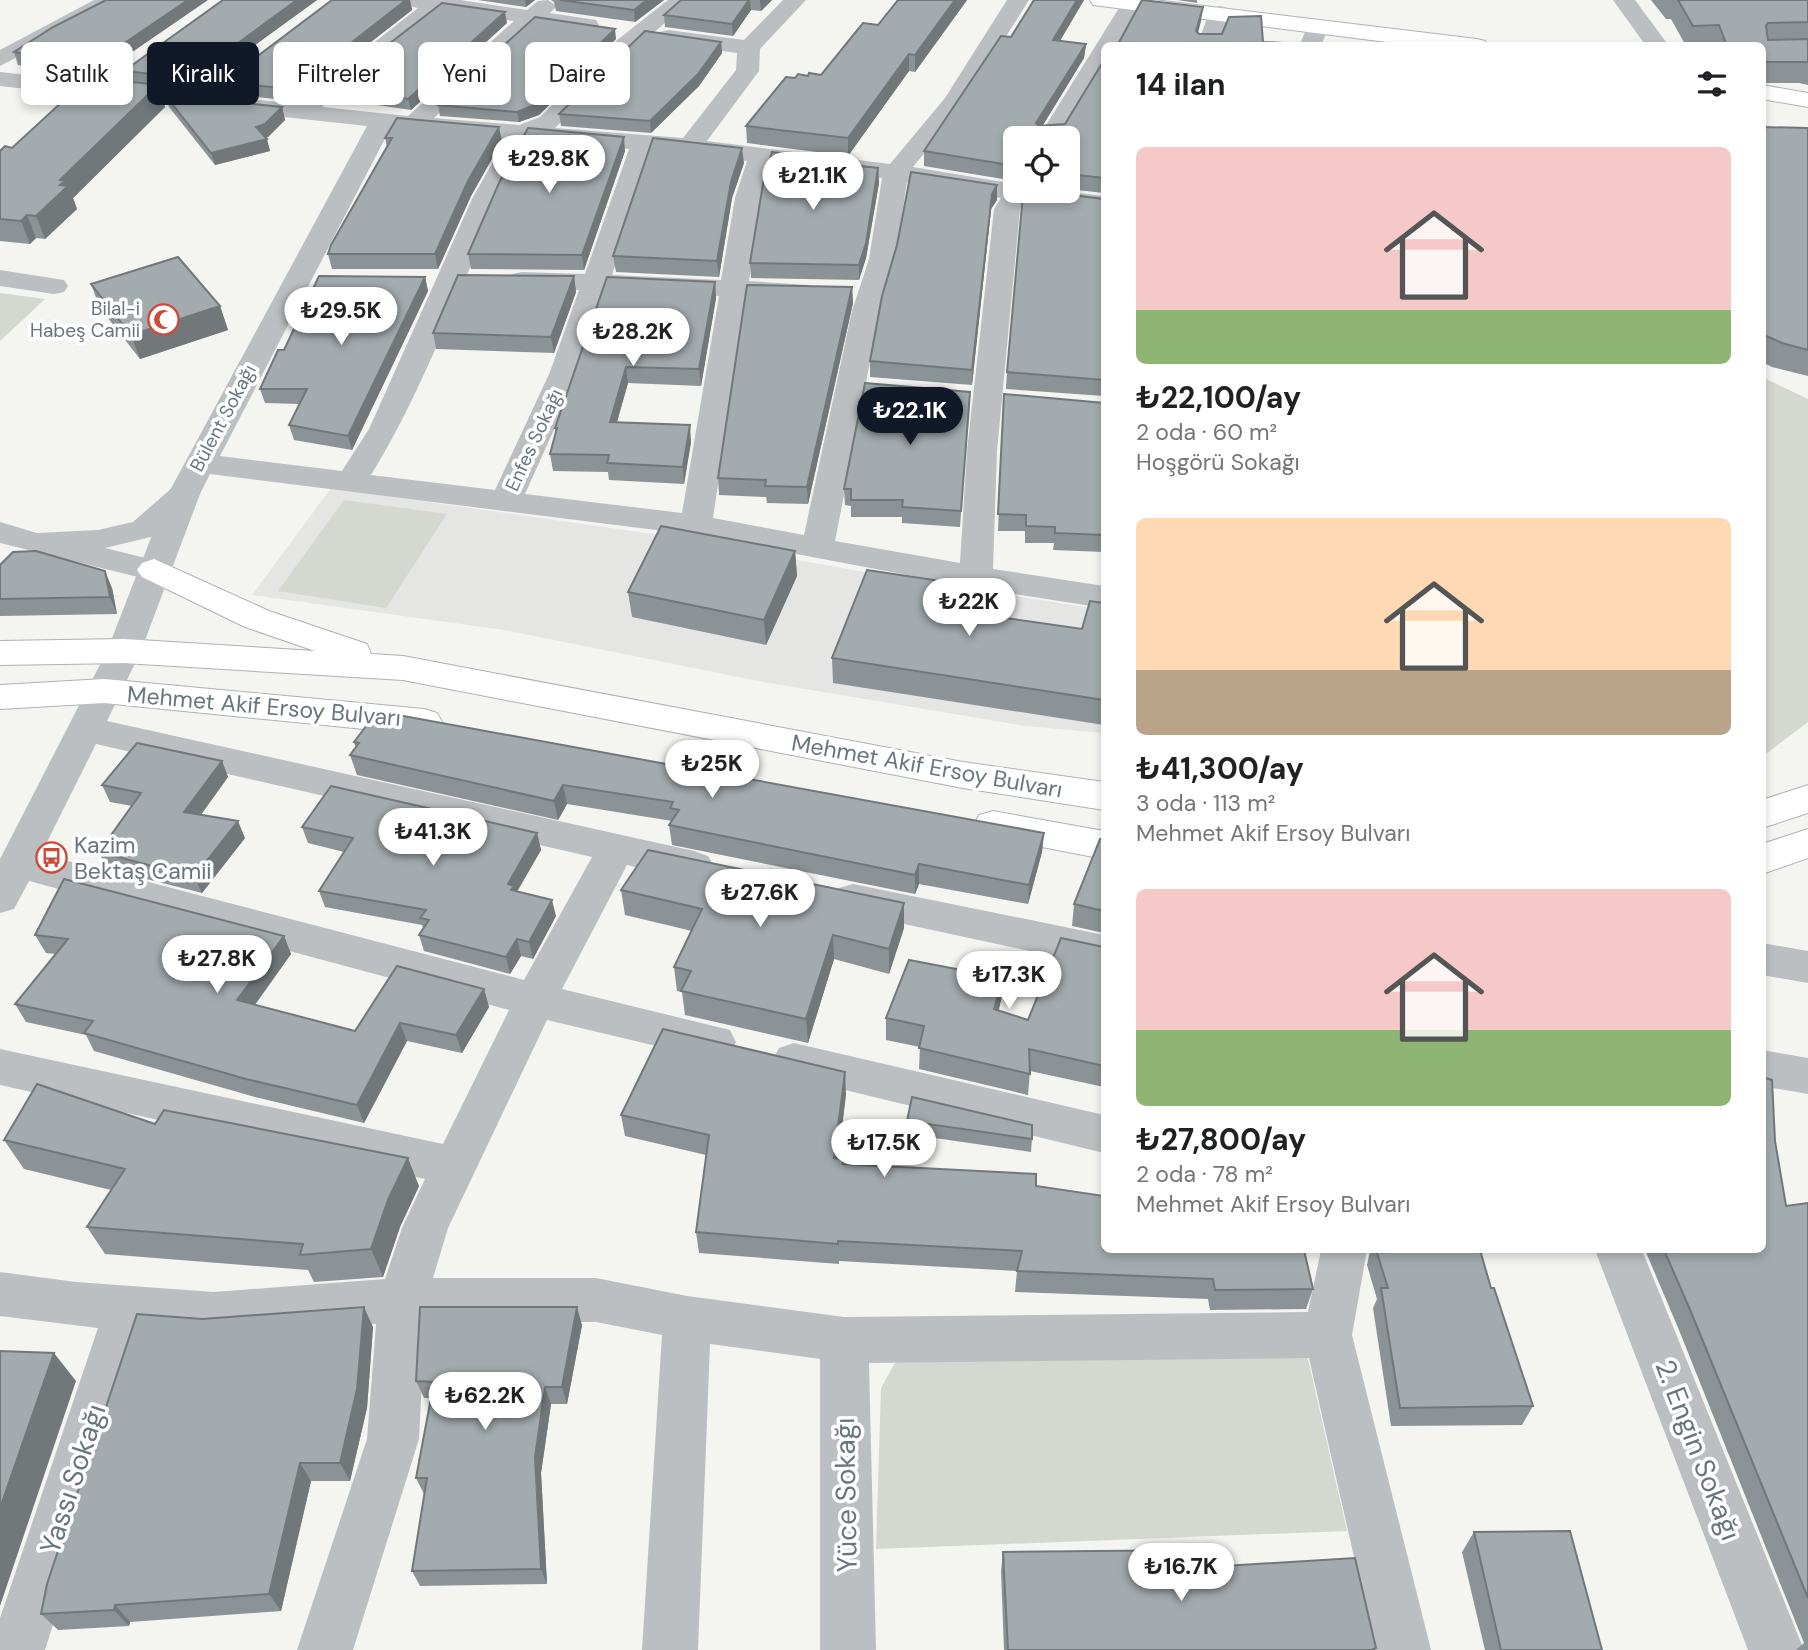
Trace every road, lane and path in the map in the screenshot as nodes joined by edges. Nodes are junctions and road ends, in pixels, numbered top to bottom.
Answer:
1 (110, 0) edge
2 (410, 0) edge
3 (555, 0) edge
4 (681, 0) edge
5 (794, 0) edge
6 (1018, 0) edge
7 (1101, 0) edge
8 (1650, 0) edge
9 (1625, 1) edge
10 (446, 2) edge
11 (1132, 4) junction
12 (1226, 10) edge
13 (531, 17) junction
14 (641, 34) junction
15 (1314, 36) edge
16 (1110, 42) edge
17 (1210, 42) edge
18 (1412, 42) edge
19 (1655, 42) edge
20 (749, 48) junction
21 (1101, 56) edge
22 (0, 59) edge
23 (0, 79) edge
24 (21, 81) edge
25 (1766, 94) edge
26 (1808, 100) edge
27 (232, 105) edge
28 (300, 113) junction
29 (382, 121) junction
30 (414, 124) junction
31 (1057, 126) edge
32 (521, 133) junction
33 (644, 142) junction
34 (690, 146) junction
35 (761, 155) junction
36 (896, 172) junction
37 (1003, 190) edge
38 (1080, 201) edge
39 (1011, 203) edge
40 (1101, 204) edge
41 (0, 278) edge
42 (474, 279) junction
43 (421, 281) edge
44 (597, 281) junction
45 (54, 286) dead end
46 (733, 289) junction
47 (849, 292) junction
48 (200, 463) junction
49 (351, 481) junction
50 (184, 494) junction
51 (506, 501) junction
52 (696, 525) junction
53 (0, 532) edge
54 (36, 543) junction
55 (818, 546) junction
56 (154, 570) junction
57 (976, 577) junction
58 (1101, 597) edge
59 (124, 651) junction
60 (0, 653) edge
61 (403, 668) junction
62 (104, 691) junction
63 (0, 697) edge
64 (459, 728) edge
65 (86, 729) junction
66 (1101, 796) edge
67 (1808, 799) edge
68 (1766, 813) edge
69 (960, 819) edge
70 (1101, 844) edge
71 (1808, 844) edge
72 (615, 850) junction
73 (1766, 858) edge
74 (723, 872) edge
75 (9, 881) edge
76 (819, 892) edge
77 (1101, 950) edge
78 (1766, 960) edge
79 (1808, 967) edge
80 (536, 1000) junction
81 (0, 1067) edge
82 (1766, 1069) edge
83 (1808, 1076) edge
84 (1101, 1133) edge
85 (454, 1166) junction
86 (1343, 1253) edge
87 (1620, 1253) edge
88 (0, 1294) edge
89 (402, 1300) junction
90 (129, 1309) junction
91 (687, 1318) junction
92 (1328, 1335) junction
93 (844, 1340) junction
94 (17, 1650) edge
95 (325, 1650) edge
96 (670, 1650) edge
97 (848, 1650) edge
98 (1403, 1650) edge
99 (1776, 1650) edge

1 - 22 street
2 - 10 street
3 - 13 street
4 - 14 street
5 - 20 street
6 - 36 street
7 - 11 main road
8 - 9 street
9 - 19 street
10 - 13 street
10 - 28 street
11 - 12 main road
11 - 16 street
12 - 15 main road
12 - 17 street
13 - 14 street
13 - 30 street
14 - 20 street
14 - 32 street
15 - 18 main road
20 - 34 street
21 - 31 street
23 - 24 street
25 - 26 main road
27 - 28 street
28 - 29 street
29 - 30 street
29 - 48 street, Bülent Sokağı
30 - 32 street
32 - 33 street
32 - 42 street
33 - 34 street
33 - 44 street, Enfes Sokağı
34 - 35 street
35 - 36 street
35 - 46 street
36 - 37 street
36 - 47 street
38 - 40 street
39 - 57 street
41 - 45 street
42 - 43 street
42 - 44 street
42 - 49 street
44 - 46 street
44 - 51 street, Enfes Sokağı
46 - 47 street
46 - 52 street
47 - 55 street
48 - 49 street
48 - 50 street, Bülent Sokağı
49 - 51 street
50 - 54 street
50 - 56 street, Bülent Sokağı
51 - 52 street
52 - 55 street
53 - 54 street
54 - 56 street
55 - 57 street
56 - 59 street, Bülent Sokağı
56 - 61 main road
57 - 58 street
59 - 60 main road, Mehmet Akif Ersoy Bulvarı
59 - 61 main road, Mehmet Akif Ersoy Bulvarı
59 - 62 street, Bülent Sokağı
61 - 66 main road, Mehmet Akif Ersoy Bulvarı
62 - 63 main road, Mehmet Akif Ersoy Bulvarı
62 - 64 main road, Mehmet Akif Ersoy Bulvarı
62 - 65 street, Bülent Sokağı
65 - 72 street
65 - 75 street, Bülent Sokağı
67 - 68 main road
69 - 70 main road, Mehmet Akif Ersoy Bulvarı
71 - 73 main road
72 - 74 street
72 - 80 street
75 - 80 street
76 - 77 street
78 - 79 street
80 - 84 street
80 - 85 street
81 - 85 street
82 - 83 street
85 - 89 street
86 - 92 street
87 - 99 street, 2. Engin Sokağı
88 - 90 street
89 - 90 street
89 - 91 street
89 - 95 street
90 - 94 street, Yassı Sokağı
91 - 93 street
91 - 96 street
92 - 93 street
92 - 98 street
93 - 97 street, Yüce Sokağı

